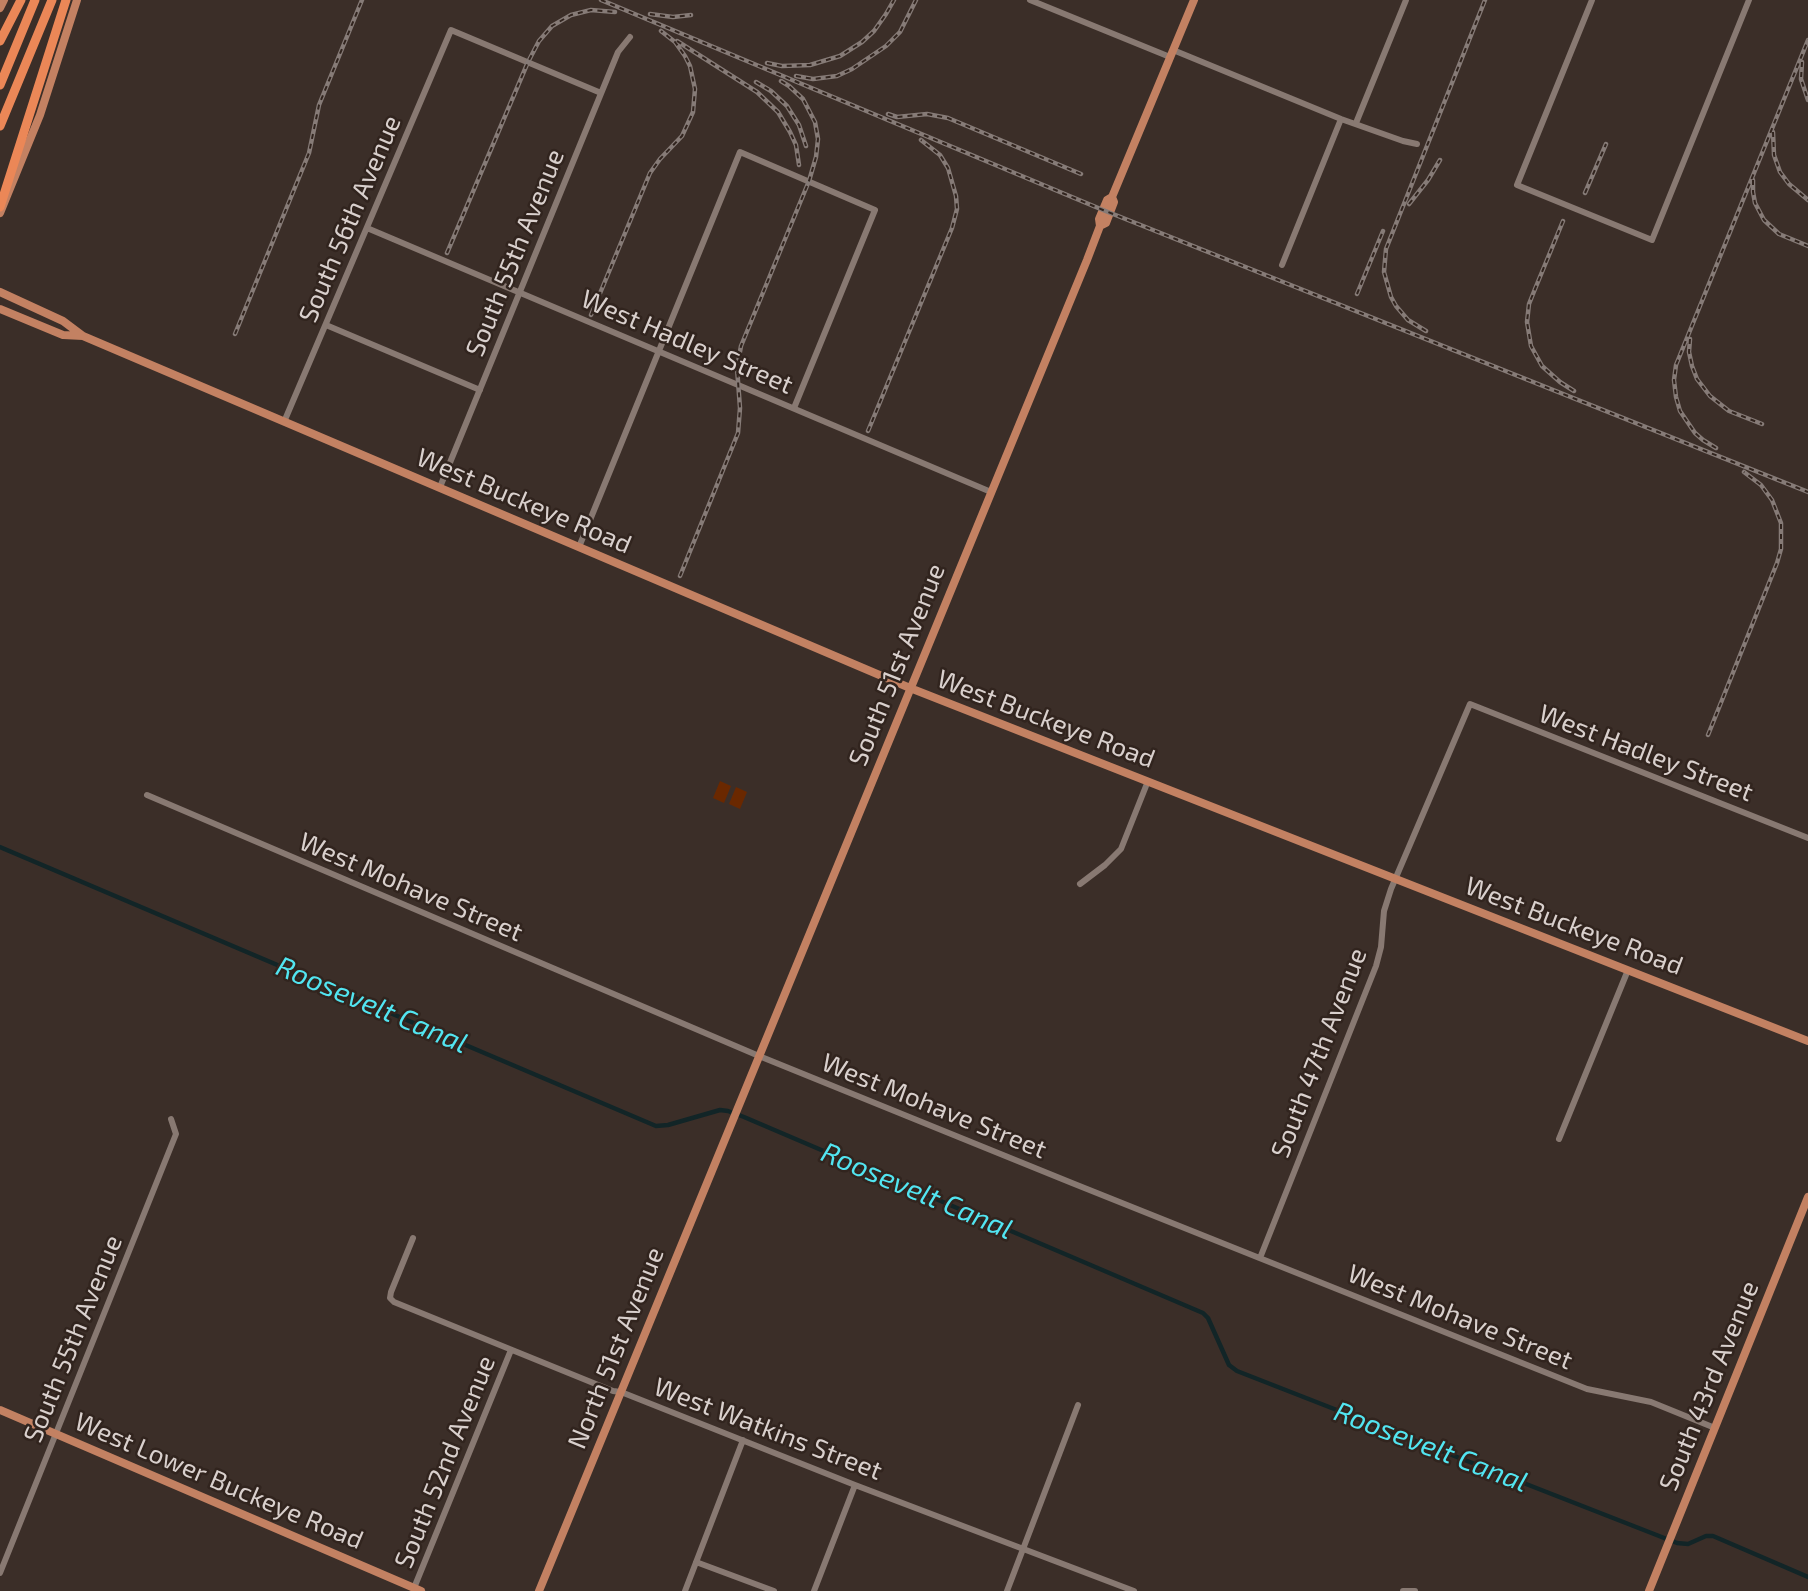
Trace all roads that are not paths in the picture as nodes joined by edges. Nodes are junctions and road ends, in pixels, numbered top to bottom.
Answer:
1 (4, 0) edge
2 (21, 0) edge
3 (35, 0) edge
4 (52, 0) edge
5 (66, 0) edge
6 (77, 0) edge
7 (1030, 0) edge
8 (1194, 0) edge
9 (1406, 0) edge
10 (1592, 0) edge
11 (1749, 0) edge
12 (0, 8) edge
13 (630, 37) dead end
14 (0, 41) edge
15 (1172, 53) junction
16 (0, 85) edge
17 (601, 93) junction
18 (1341, 119) junction
19 (1356, 123) junction
20 (0, 126) edge
21 (1417, 144) dead end
22 (0, 207) edge
23 (0, 213) edge
24 (367, 228) junction
25 (1282, 265) dead end
26 (0, 292) edge
27 (519, 293) junction
28 (0, 309) edge
29 (326, 325) junction
30 (83, 337) junction
31 (660, 351) junction
32 (480, 390) junction
33 (794, 408) junction
34 (284, 422) junction
35 (440, 488) junction
36 (991, 492) junction
37 (579, 547) junction
38 (910, 688) junction
39 (1469, 705) joint
40 (1148, 781) junction
41 (147, 795) dead end
42 (1808, 838) edge
43 (1395, 878) junction
44 (1080, 884) dead end
45 (1628, 970) junction
46 (1808, 1041) edge
47 (759, 1056) junction
48 (171, 1119) dead end
49 (733, 1120) joint
50 (1559, 1139) dead end
51 (1808, 1197) edge
52 (413, 1238) dead end
53 (1260, 1258) junction
54 (511, 1350) junction
55 (621, 1392) junction
56 (1078, 1405) dead end
57 (0, 1410) edge
58 (1715, 1428) junction
59 (55, 1434) junction
60 (743, 1440) junction
61 (855, 1485) junction
62 (1024, 1549) junction
63 (696, 1562) junction
64 (0, 1573) edge
65 (417, 1589) edge
66 (1404, 1590) edge
67 (539, 1591) edge
68 (685, 1591) edge
69 (774, 1591) edge
70 (814, 1591) edge
71 (1007, 1591) edge
72 (1134, 1591) edge
73 (1415, 1591) edge
74 (1650, 1591) edge

1 - 12 main road
2 - 14 highway
3 - 16 highway
4 - 20 highway
5 - 22 highway
6 - 23 main road
7 - 15 street
8 - 15 main road, South 51st Avenue
9 - 19 street
10 - 11 street
13 - 17 street, South 55th Avenue
15 - 18 street
15 - 36 main road, South 51st Avenue
17 - 24 street, South 56th Avenue
17 - 27 street, South 55th Avenue
18 - 19 street
18 - 25 street
19 - 21 street
24 - 27 street, West Hadley Street
24 - 29 street, South 56th Avenue
26 - 30 main road, West Buckeye Road
27 - 31 street, West Hadley Street
27 - 32 street, South 55th Avenue
28 - 30 main road, West Buckeye Road
29 - 32 street
29 - 34 street, South 56th Avenue
30 - 34 main road, West Buckeye Road
31 - 33 street, West Hadley Street
31 - 33 street
31 - 37 street
32 - 35 street, South 55th Avenue
33 - 36 street, West Hadley Street
34 - 35 main road, West Buckeye Road
35 - 37 main road, West Buckeye Road
36 - 38 main road, South 51st Avenue
37 - 38 main road, West Buckeye Road
38 - 40 main road, West Buckeye Road
38 - 47 main road, South 51st Avenue
39 - 42 street, West Hadley Street
39 - 43 street, South 47th Avenue
40 - 43 main road, West Buckeye Road
40 - 44 street
41 - 47 street, West Mohave Street
43 - 45 main road, West Buckeye Road
43 - 53 street, South 47th Avenue
45 - 46 main road, West Buckeye Road
45 - 50 street
47 - 49 main road, South 51st Avenue
47 - 53 street, West Mohave Street
48 - 59 street, South 55th Avenue
49 - 55 main road, North 51st Avenue
51 - 58 main road, South 43rd Avenue
52 - 54 street, West Watkins Street
53 - 58 street, West Mohave Street
54 - 55 street, West Watkins Street
54 - 65 street, South 52nd Avenue
55 - 60 street, West Watkins Street
55 - 67 main road, North 51st Avenue
56 - 62 street
57 - 59 main road, West Lower Buckeye Road
58 - 74 main road, South 43rd Avenue
59 - 64 street, South 55th Avenue
59 - 65 main road, West Lower Buckeye Road
60 - 61 street, West Watkins Street
60 - 63 street
61 - 62 street, West Watkins Street
61 - 70 street
62 - 71 street
62 - 72 street, West Watkins Street
63 - 68 street
63 - 69 street
66 - 73 street

